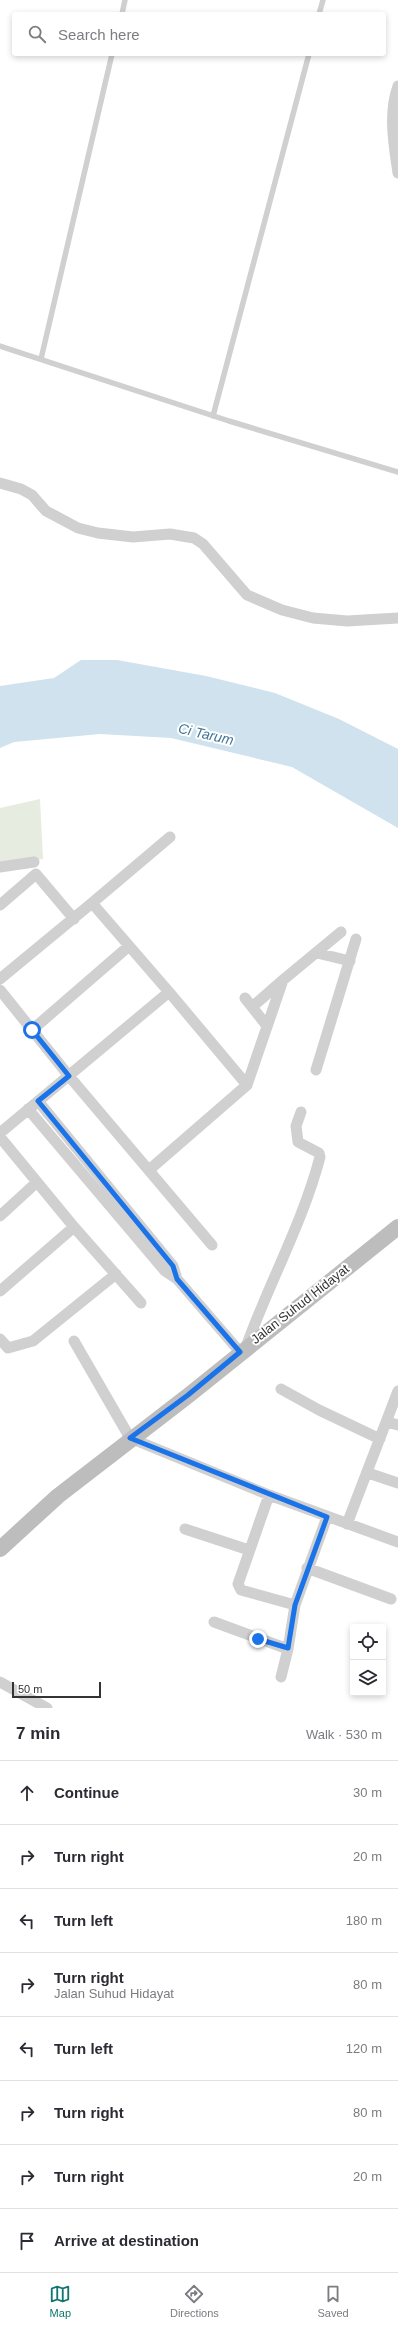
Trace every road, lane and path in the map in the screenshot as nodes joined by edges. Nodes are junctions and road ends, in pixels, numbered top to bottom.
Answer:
1 (125, 0) edge
2 (323, 0) edge
3 (122, 12) edge
4 (320, 12) edge
5 (112, 56) edge
6 (308, 56) edge
7 (398, 86) edge
8 (396, 110) edge
9 (398, 173) edge
10 (0, 346) edge
11 (41, 359) junction
12 (213, 416) junction
13 (398, 472) edge
14 (0, 483) edge
15 (398, 618) edge
16 (170, 837) dead end
17 (34, 862) dead end
18 (0, 867) edge
19 (92, 903) junction
20 (0, 905) edge
21 (74, 918) junction
22 (341, 932) dead end
23 (356, 939) dead end
24 (129, 946) junction
25 (317, 953) junction
26 (350, 961) junction
27 (0, 979) edge
28 (283, 980) junction
29 (0, 990) edge
30 (169, 992) junction
31 (245, 998) dead end
32 (252, 1007) junction
33 (267, 1026) junction
34 (32, 1030) junction
35 (316, 1070) dead end
36 (69, 1076) junction
37 (246, 1085) junction
38 (38, 1101) junction
39 (28, 1109) junction
40 (301, 1112) dead end
41 (0, 1133) edge
42 (0, 1137) edge
43 (149, 1170) junction
44 (37, 1182) junction
45 (0, 1216) edge
46 (74, 1227) junction
47 (398, 1227) edge
48 (212, 1245) dead end
49 (116, 1274) junction
50 (177, 1279) junction
51 (0, 1291) edge
52 (141, 1303) dead end
53 (0, 1339) edge
54 (74, 1341) dead end
55 (243, 1349) junction
56 (280, 1389) dead end
57 (398, 1391) edge
58 (387, 1422) junction
59 (398, 1425) edge
60 (130, 1438) junction
61 (380, 1438) junction
62 (368, 1473) junction
63 (398, 1483) edge
64 (269, 1495) junction
65 (327, 1517) junction
66 (347, 1524) junction
67 (185, 1529) dead end
68 (398, 1542) edge
69 (0, 1550) edge
70 (249, 1550) junction
71 (307, 1568) junction
72 (391, 1599) dead end
73 (295, 1605) junction
74 (214, 1622) dead end
75 (288, 1648) junction
76 (281, 1677) dead end
77 (0, 1682) edge
78 (43, 1707) edge

1 - 3 lane
2 - 4 lane
5 - 11 lane
6 - 12 lane
7 - 8 street
8 - 9 street
10 - 11 lane
11 - 12 lane
12 - 13 lane
14 - 15 street
16 - 19 street
17 - 18 street
19 - 21 street
19 - 24 street
20 - 21 street
21 - 27 street
22 - 25 street
23 - 26 street
24 - 30 street
24 - 34 street
25 - 26 street
25 - 28 street
26 - 35 street
28 - 32 street
28 - 33 street
29 - 34 street
30 - 36 street
30 - 37 street
31 - 32 street
32 - 33 street
33 - 37 street
34 - 36 street
36 - 38 street
36 - 43 street
37 - 43 street
38 - 39 street
38 - 50 street
39 - 41 street
39 - 50 street
40 - 55 street
42 - 44 street
43 - 48 street
44 - 45 street
44 - 46 street
46 - 49 street
46 - 51 street
47 - 55 street, Jalan Suhud Hidayat
49 - 52 street
49 - 53 street
50 - 55 street
54 - 60 street
55 - 60 street, Jalan Suhud Hidayat
56 - 61 street
57 - 58 street
58 - 59 street
58 - 61 street
60 - 64 street
60 - 69 street, Jalan Suhud Hidayat
61 - 62 street
62 - 63 street
62 - 66 street
64 - 65 street
64 - 70 street
65 - 66 street
65 - 71 street
66 - 68 street
67 - 70 street
70 - 73 street
71 - 72 street
71 - 73 street
73 - 75 street
74 - 75 street
75 - 76 street
77 - 78 street

